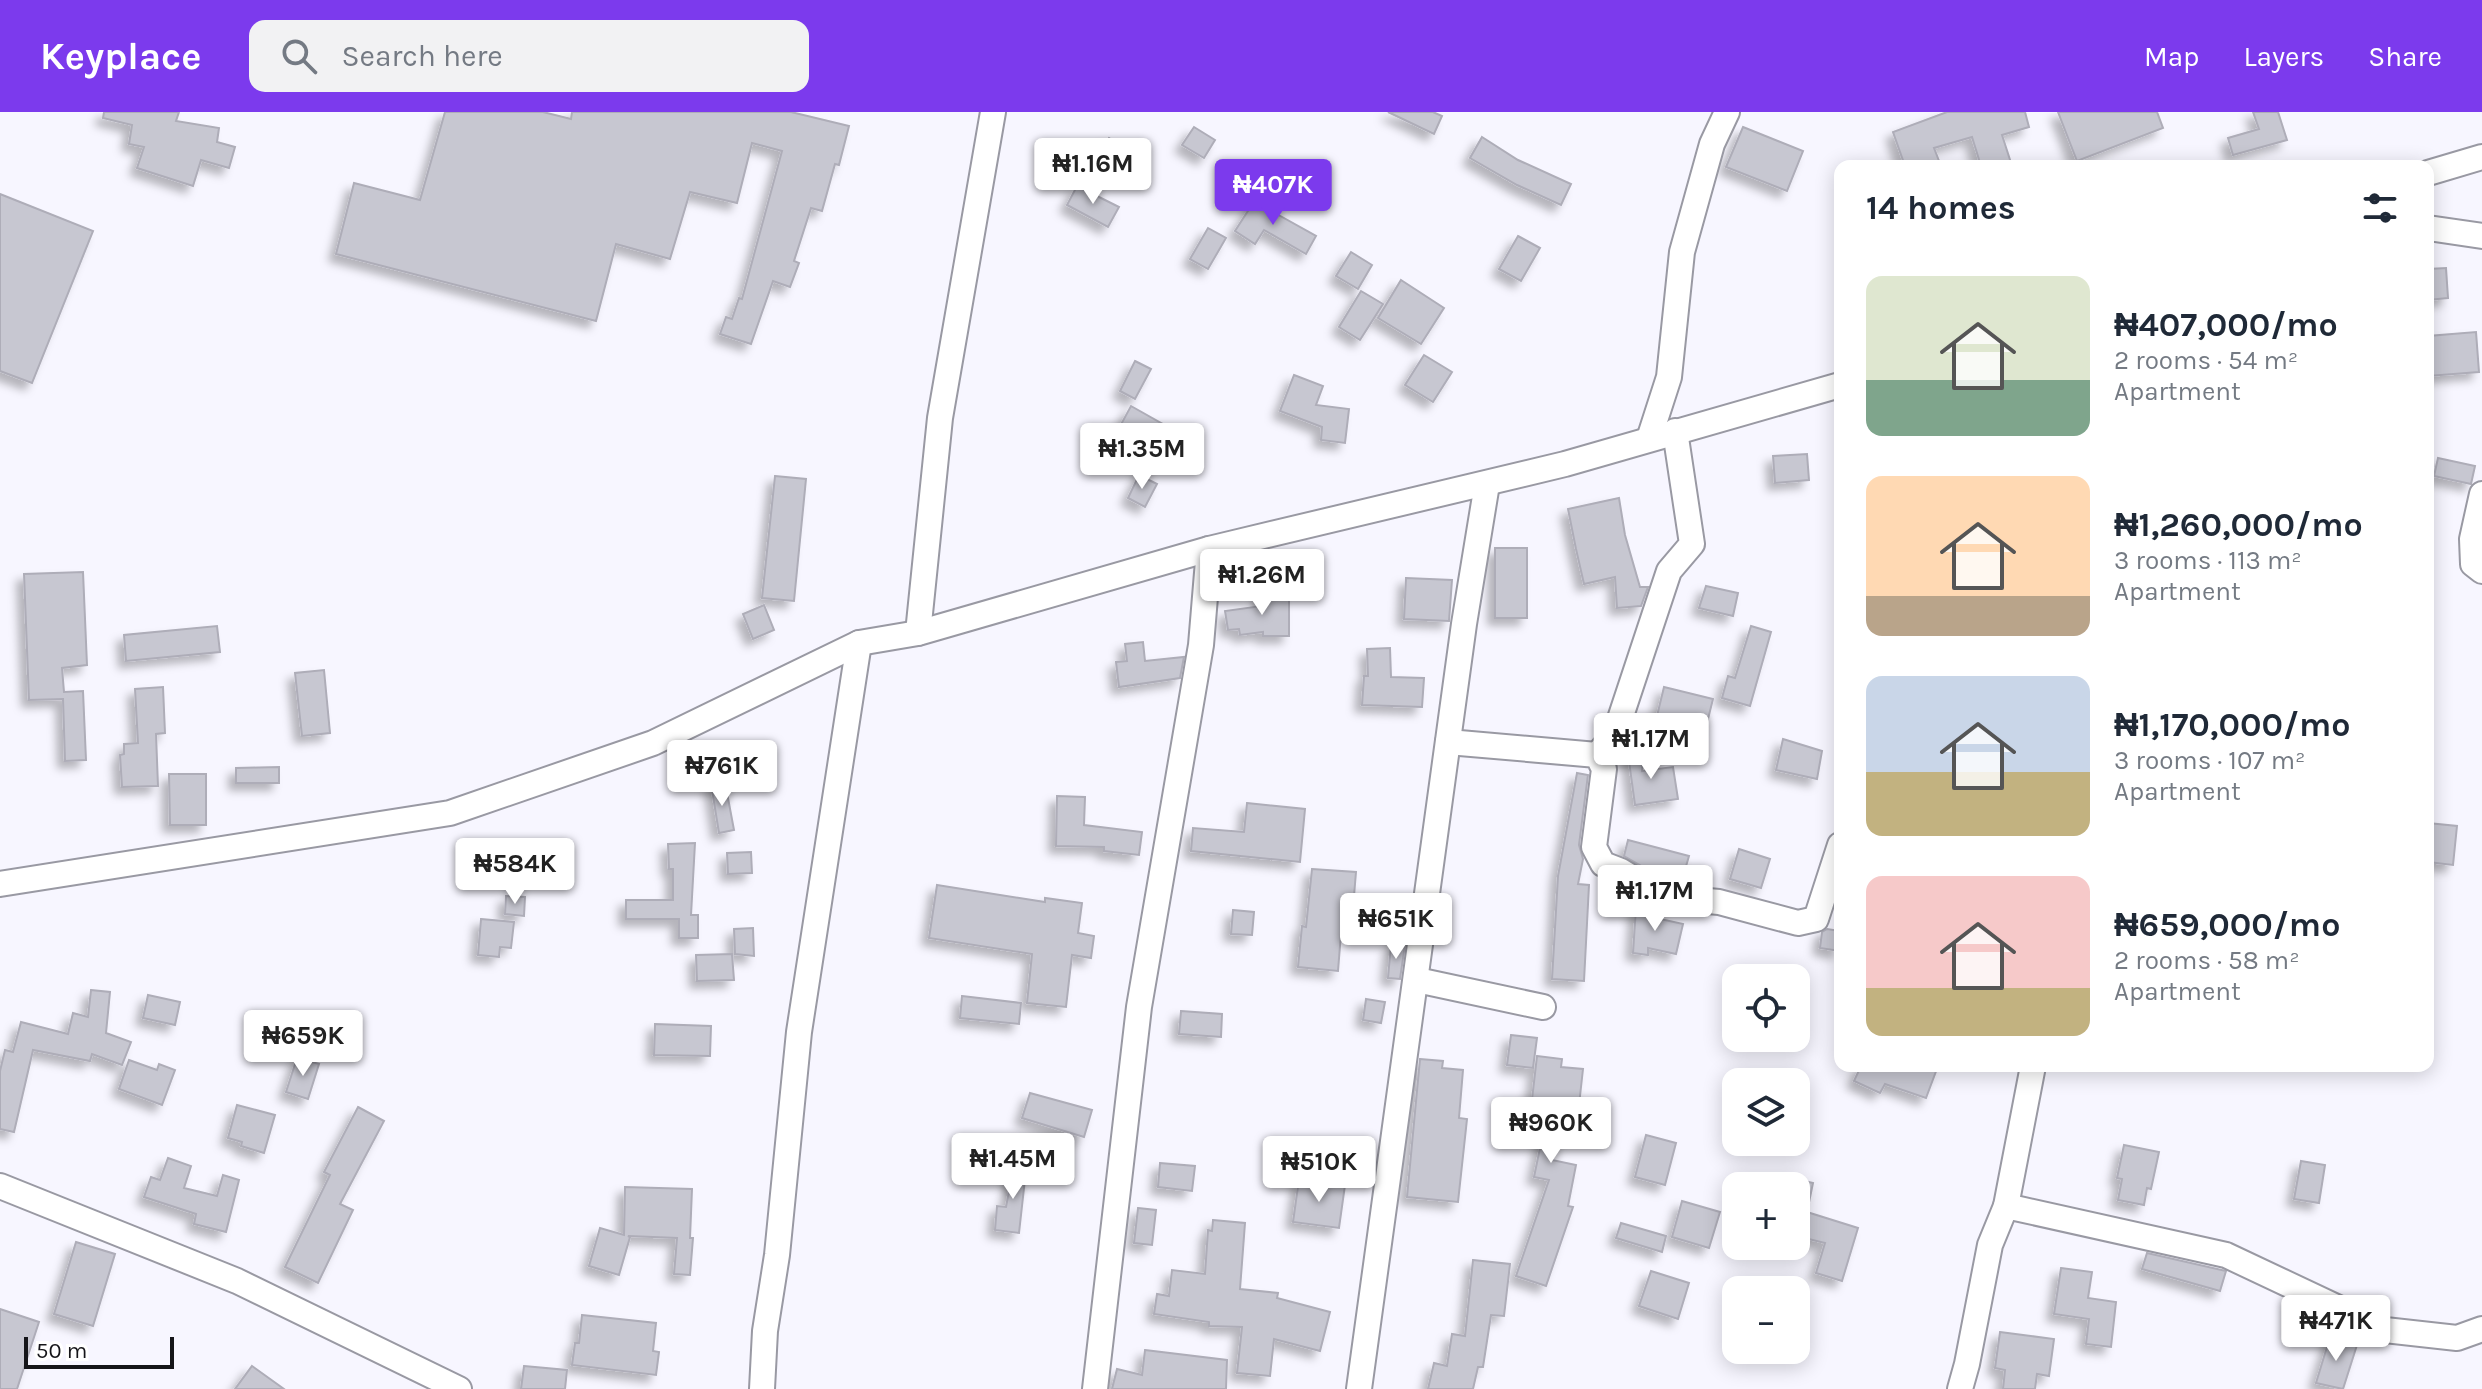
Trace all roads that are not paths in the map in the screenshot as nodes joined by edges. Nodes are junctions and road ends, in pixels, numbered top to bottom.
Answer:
1 (993, 112) edge
2 (1727, 112) edge
3 (2482, 157) edge
4 (2434, 171) edge
5 (2434, 229) edge
6 (2482, 236) edge
7 (1834, 387) edge
8 (1675, 431) junction
9 (1649, 439) junction
10 (1487, 484) junction
11 (2482, 494) edge
12 (1209, 549) junction
13 (2482, 571) edge
14 (918, 633) junction
15 (859, 643) junction
16 (1448, 742) junction
17 (1597, 755) junction
18 (1834, 864) edge
19 (0, 884) edge
20 (1417, 980) junction
21 (1543, 1007) dead end
22 (2032, 1072) edge
23 (0, 1186) edge
24 (2006, 1206) junction
25 (2482, 1329) edge
26 (459, 1389) edge
27 (762, 1389) edge
28 (1095, 1389) edge
29 (1359, 1389) edge
30 (1960, 1389) edge

1 - 14 street
2 - 9 street
3 - 4 street
5 - 6 street
7 - 8 street
8 - 9 street
8 - 17 street
9 - 10 street
10 - 12 street
10 - 16 street
11 - 13 street
12 - 14 street
12 - 28 street
14 - 15 street
15 - 19 street
15 - 27 street
16 - 17 street
16 - 20 street
17 - 18 street
20 - 21 street
20 - 29 street
22 - 24 street
23 - 26 street
24 - 25 street
24 - 30 street

